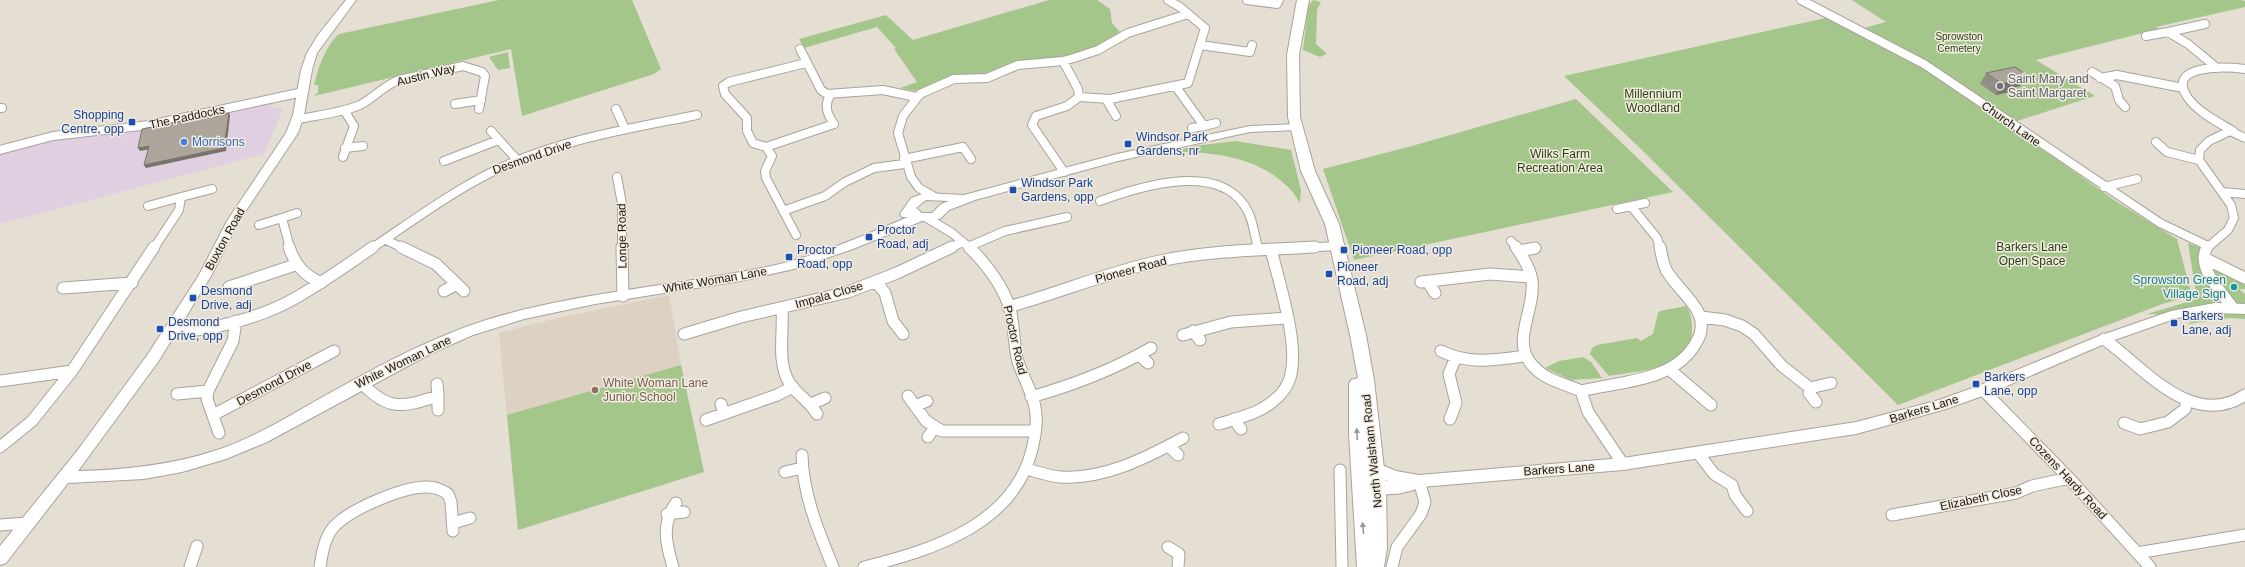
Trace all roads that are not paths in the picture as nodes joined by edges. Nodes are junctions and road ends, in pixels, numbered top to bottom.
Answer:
1 (351, 0) edge
2 (1168, 0) edge
3 (1247, 0) edge
4 (1304, 0) edge
5 (1801, 0) edge
6 (1277, 5) edge
7 (1188, 14) junction
8 (2205, 24) dead end
9 (2168, 32) junction
10 (2146, 36) dead end
11 (1200, 45) junction
12 (800, 49) dead end
13 (1250, 52) dead end
14 (1063, 61) junction
15 (806, 62) junction
16 (2217, 68) junction
17 (2245, 69) edge
18 (2092, 72) dead end
19 (2100, 78) junction
20 (1176, 87) junction
21 (2183, 88) junction
22 (303, 92) junction
23 (830, 95) junction
24 (1079, 97) junction
25 (916, 98) junction
26 (1106, 99) junction
27 (455, 104) dead end
28 (2125, 106) dead end
29 (616, 109) dead end
30 (344, 110) junction
31 (1116, 116) dead end
32 (298, 118) junction
33 (693, 118) dead end
34 (1216, 123) dead end
35 (1204, 126) junction
36 (1296, 127) junction
37 (1192, 128) dead end
38 (625, 129) junction
39 (491, 131) dead end
40 (2233, 131) junction
41 (2245, 138) edge
42 (496, 140) junction
43 (2156, 142) dead end
44 (363, 146) dead end
45 (766, 147) junction
46 (0, 150) edge
47 (971, 160) dead end
48 (2199, 160) junction
49 (444, 161) dead end
50 (518, 161) junction
51 (904, 161) junction
52 (1064, 172) junction
53 (618, 177) dead end
54 (2137, 179) dead end
55 (913, 182) junction
56 (2104, 187) junction
57 (212, 189) dead end
58 (2222, 192) junction
59 (2245, 194) edge
60 (181, 197) junction
61 (1100, 202) dead end
62 (939, 203) junction
63 (1646, 203) dead end
64 (148, 206) dead end
65 (1631, 206) junction
66 (1617, 209) dead end
67 (783, 211) junction
68 (918, 211) junction
69 (296, 213) dead end
70 (1067, 217) dead end
71 (282, 218) junction
72 (259, 225) dead end
73 (796, 235) dead end
74 (386, 240) junction
75 (962, 241) junction
76 (1511, 241) dead end
77 (1338, 246) junction
78 (2208, 246) junction
79 (1535, 248) dead end
80 (1271, 249) junction
81 (1258, 250) junction
82 (1519, 251) junction
83 (2204, 258) junction
84 (295, 265) junction
85 (1531, 277) junction
86 (2245, 278) edge
87 (876, 282) junction
88 (132, 283) junction
89 (320, 284) junction
90 (63, 288) dead end
91 (235, 288) dead end
92 (444, 291) dead end
93 (1435, 293) dead end
94 (623, 296) junction
95 (1008, 307) junction
96 (782, 308) junction
97 (2239, 308) edge
98 (1701, 317) junction
99 (1286, 318) junction
100 (236, 321) junction
101 (170, 333) junction
102 (684, 334) dead end
103 (903, 334) dead end
104 (1200, 340) dead end
105 (2104, 340) junction
106 (1151, 348) dead end
107 (334, 351) dead end
108 (1442, 351) dead end
109 (1525, 356) junction
110 (1456, 359) junction
111 (1670, 370) junction
112 (72, 371) junction
113 (0, 381) edge
114 (362, 382) junction
115 (1831, 383) dead end
116 (438, 384) dead end
117 (793, 387) junction
118 (1810, 388) junction
119 (1984, 390) junction
120 (208, 391) junction
121 (1581, 391) junction
122 (177, 394) dead end
123 (2245, 395) edge
124 (438, 396) junction
125 (908, 396) dead end
126 (1031, 397) junction
127 (825, 398) dead end
128 (2187, 400) junction
129 (927, 401) dead end
130 (1816, 402) dead end
131 (811, 404) junction
132 (1711, 405) dead end
133 (915, 406) junction
134 (438, 410) dead end
135 (817, 414) dead end
136 (213, 415) junction
137 (1450, 418) dead end
138 (1234, 419) junction
139 (706, 420) dead end
140 (1219, 424) dead end
141 (2124, 424) dead end
142 (1242, 429) dead end
143 (1035, 432) junction
144 (219, 433) dead end
145 (1183, 438) dead end
146 (0, 446) edge
147 (1169, 446) junction
148 (1698, 453) junction
149 (802, 455) dead end
150 (1178, 455) dead end
151 (1623, 464) junction
152 (802, 468) junction
153 (1027, 469) junction
154 (1340, 470) dead end
155 (785, 472) dead end
156 (1368, 472) junction
157 (65, 477) junction
158 (2069, 478) junction
159 (1419, 481) junction
160 (1377, 486) junction
161 (680, 508) dead end
162 (1747, 511) dead end
163 (1892, 515) dead end
164 (470, 518) dead end
165 (28, 523) junction
166 (0, 525) edge
167 (2245, 535) edge
168 (197, 546) dead end
169 (1168, 548) dead end
170 (2137, 553) junction
171 (0, 558) edge
172 (190, 567) edge
173 (320, 567) edge
174 (673, 567) edge
175 (833, 567) edge
176 (864, 567) edge
177 (1178, 567) edge
178 (1342, 567) edge
179 (1366, 567) edge
180 (1375, 567) edge
181 (1392, 567) edge
182 (2150, 567) edge

1 - 22 street, Buxton Road
2 - 7 street
3 - 6 street
4 - 36 main road, North Walsham Road
5 - 56 street, Church Lane
7 - 11 street
7 - 14 street
8 - 9 street
9 - 10 street
9 - 16 street
11 - 13 street
11 - 20 street
12 - 15 street
14 - 24 street
14 - 25 street
15 - 23 street
15 - 45 street
16 - 17 street
16 - 21 street
18 - 19 street
19 - 21 street
19 - 28 street
20 - 26 street
20 - 35 street
21 - 40 street
22 - 32 street, Buxton Road
22 - 46 street, The Paddocks
23 - 25 street
23 - 45 street
24 - 26 street
24 - 52 street
25 - 51 street
26 - 31 street
27 - 30 street, Austin Way
29 - 38 street
30 - 32 street, Austin Way
30 - 44 street
32 - 101 street, Buxton Road
33 - 38 street, Desmond Drive
34 - 35 street
35 - 37 street
36 - 52 street, White Woman Lane
36 - 77 main road, North Walsham Road
38 - 50 street, Desmond Drive
39 - 42 street
40 - 41 street
40 - 48 street
42 - 49 street
42 - 50 street
43 - 48 street
45 - 67 street
47 - 51 street
48 - 58 street
50 - 74 street, Desmond Drive
51 - 55 street
51 - 67 street
52 - 62 street, White Woman Lane
53 - 94 street, Longe Road
54 - 56 street
55 - 62 street
55 - 68 street
56 - 78 street, Church Lane
57 - 60 street
58 - 59 street
58 - 78 street
60 - 64 street
60 - 88 street
61 - 81 street
62 - 68 street, White Woman Lane
62 - 68 street, White Woman Lane
62 - 75 street, Proctor Road
63 - 65 street
65 - 66 street
65 - 98 street
67 - 73 street
68 - 75 street, Proctor Road
68 - 94 street, White Woman Lane
69 - 71 street
70 - 75 street
71 - 72 street
71 - 84 street
74 - 89 street, Desmond Drive
74 - 92 street
75 - 87 street, Impala Close
75 - 95 street, Proctor Road
76 - 82 street
77 - 80 street, Pioneer Road
77 - 156 main road, North Walsham Road
78 - 83 street
79 - 82 street
80 - 81 street, Pioneer Road
80 - 99 street
81 - 95 street, Pioneer Road
82 - 85 street
83 - 86 street
83 - 97 street
84 - 89 street
84 - 91 street
85 - 93 street
85 - 109 street
87 - 96 street, Impala Close
87 - 103 street, Impala Close
88 - 90 street
88 - 112 street
89 - 100 street, Desmond Drive
94 - 114 street, White Woman Lane
95 - 126 street, Proctor Road
96 - 102 street, Impala Close
96 - 117 street, Impala Close
97 - 105 street, Barkers Lane
98 - 111 street
98 - 118 street
99 - 104 street
99 - 138 street
100 - 101 street, Desmond Drive
100 - 120 street
101 - 157 street, Buxton Road
105 - 119 street, Barkers Lane
105 - 128 street
106 - 126 street
107 - 136 street, Desmond Drive
108 - 110 street
109 - 110 street
109 - 121 street
110 - 137 street
111 - 121 street
111 - 132 street
112 - 113 street
112 - 146 street
114 - 124 street
114 - 157 street, White Woman Lane
115 - 118 street
116 - 124 street
117 - 131 street, Impala Close
117 - 139 street
118 - 130 street
119 - 148 street, Barkers Lane
119 - 158 street, Cozens Hardy Road
120 - 122 street
120 - 136 street
121 - 151 street
123 - 128 street
124 - 134 street
125 - 133 street
126 - 143 street, Proctor Road
127 - 131 street
128 - 141 street
129 - 133 street
131 - 135 street, Impala Close
133 - 143 street
136 - 144 street
138 - 140 street
138 - 142 street
143 - 153 street, Proctor Road
145 - 147 street
147 - 150 street
147 - 153 street
148 - 151 street, Barkers Lane
148 - 162 street
149 - 152 street
151 - 159 street, Barkers Lane
152 - 155 street
152 - 175 street
153 - 176 street, Proctor Road
154 - 178 street
156 - 159 street, Barkers Lane
156 - 160 main road, North Walsham Road
179 -> 156 main road, North Walsham Road
157 - 165 street, Buxton Road
158 - 163 street, Elizabeth Close
158 - 170 street, Cozens Hardy Road
159 - 160 street, Barkers Lane
159 - 181 street
160 - 180 main road, North Walsham Road
161 - 174 street
164 - 173 street
165 - 166 street
165 - 171 street, Buxton Road
167 - 170 street
168 - 172 street
169 - 177 street
170 - 182 street, Cozens Hardy Road

